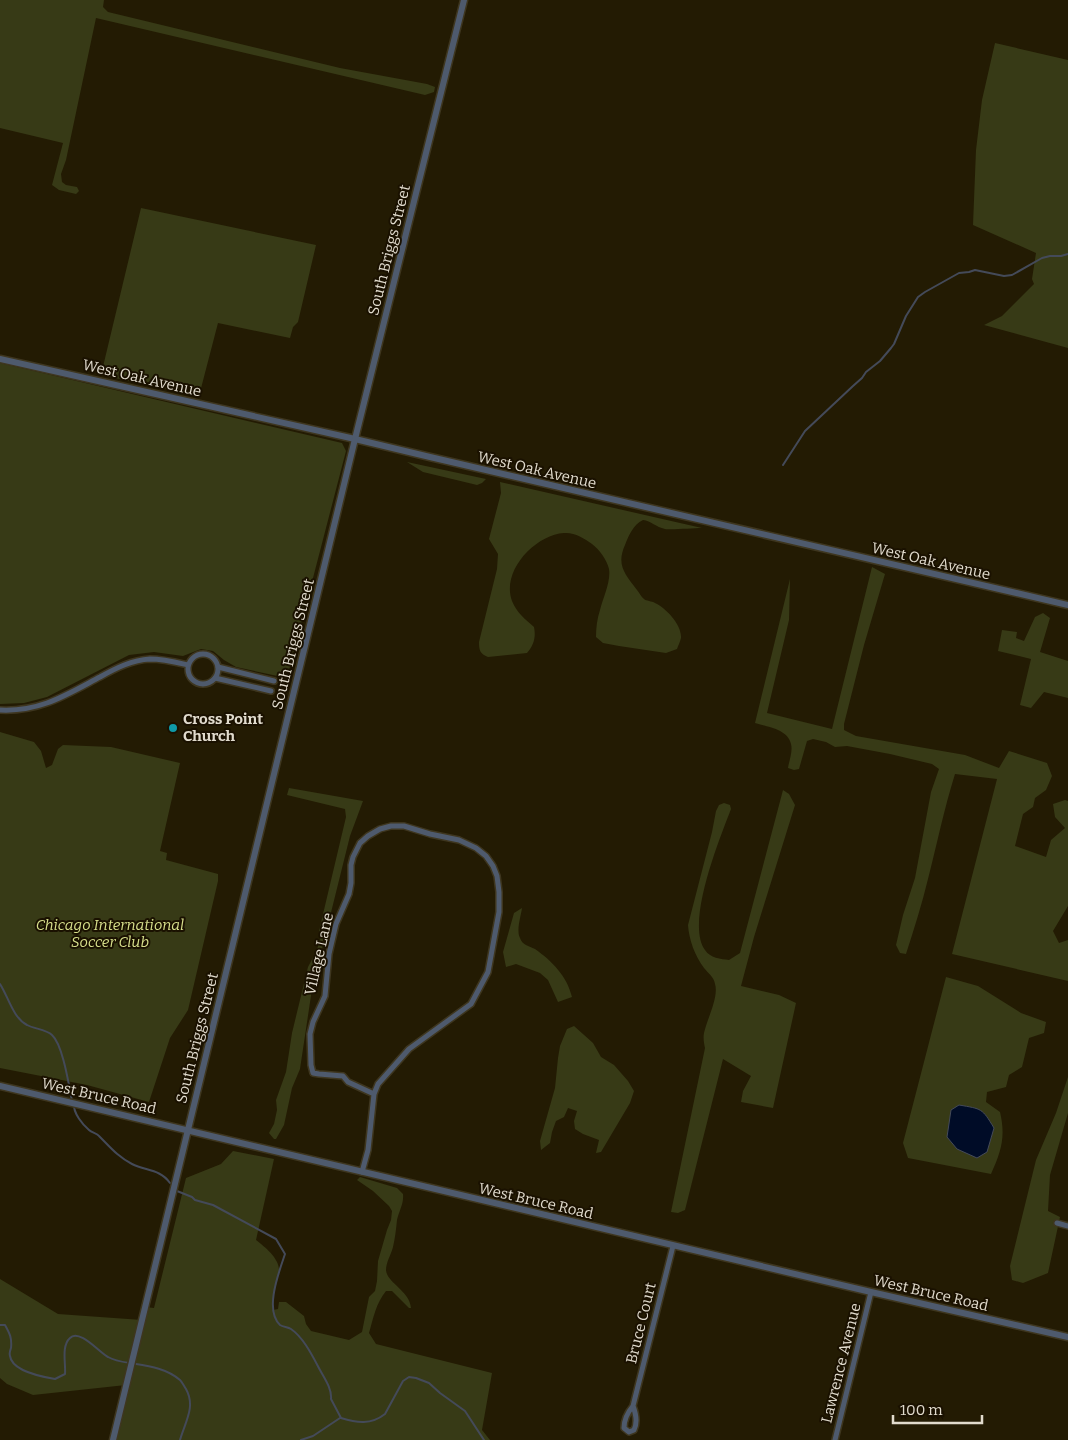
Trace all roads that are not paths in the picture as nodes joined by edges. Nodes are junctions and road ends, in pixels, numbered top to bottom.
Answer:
1 (464, 0) edge
2 (0, 359) edge
3 (355, 439) junction
4 (1068, 605) edge
5 (188, 665) junction
6 (218, 667) junction
7 (215, 678) junction
8 (274, 681) dead end
9 (271, 691) dead end
10 (0, 710) edge
11 (0, 1086) edge
12 (374, 1094) junction
13 (188, 1130) junction
14 (362, 1172) junction
15 (1057, 1223) dead end
16 (1068, 1226) edge
17 (673, 1246) junction
18 (871, 1292) junction
19 (1068, 1336) edge
20 (633, 1406) dead end
21 (112, 1440) edge
22 (835, 1440) edge

1 - 3 street, South Briggs Street
2 - 3 street, West Oak Avenue
3 - 4 street, West Oak Avenue
3 - 13 street, South Briggs Street
5 - 6 street
5 - 7 street
5 - 10 street
6 - 7 street
6 - 8 street
7 - 9 street
11 - 13 street, West Bruce Road
12 - 12 street, Village Lane
12 - 14 street, Village Lane
13 - 14 street, West Bruce Road
13 - 21 street, South Briggs Street
14 - 17 street, West Bruce Road
15 - 16 street
17 - 18 street, West Bruce Road
17 - 20 street, Bruce Court
18 - 19 street, West Bruce Road
18 - 22 street, Lawrence Avenue

